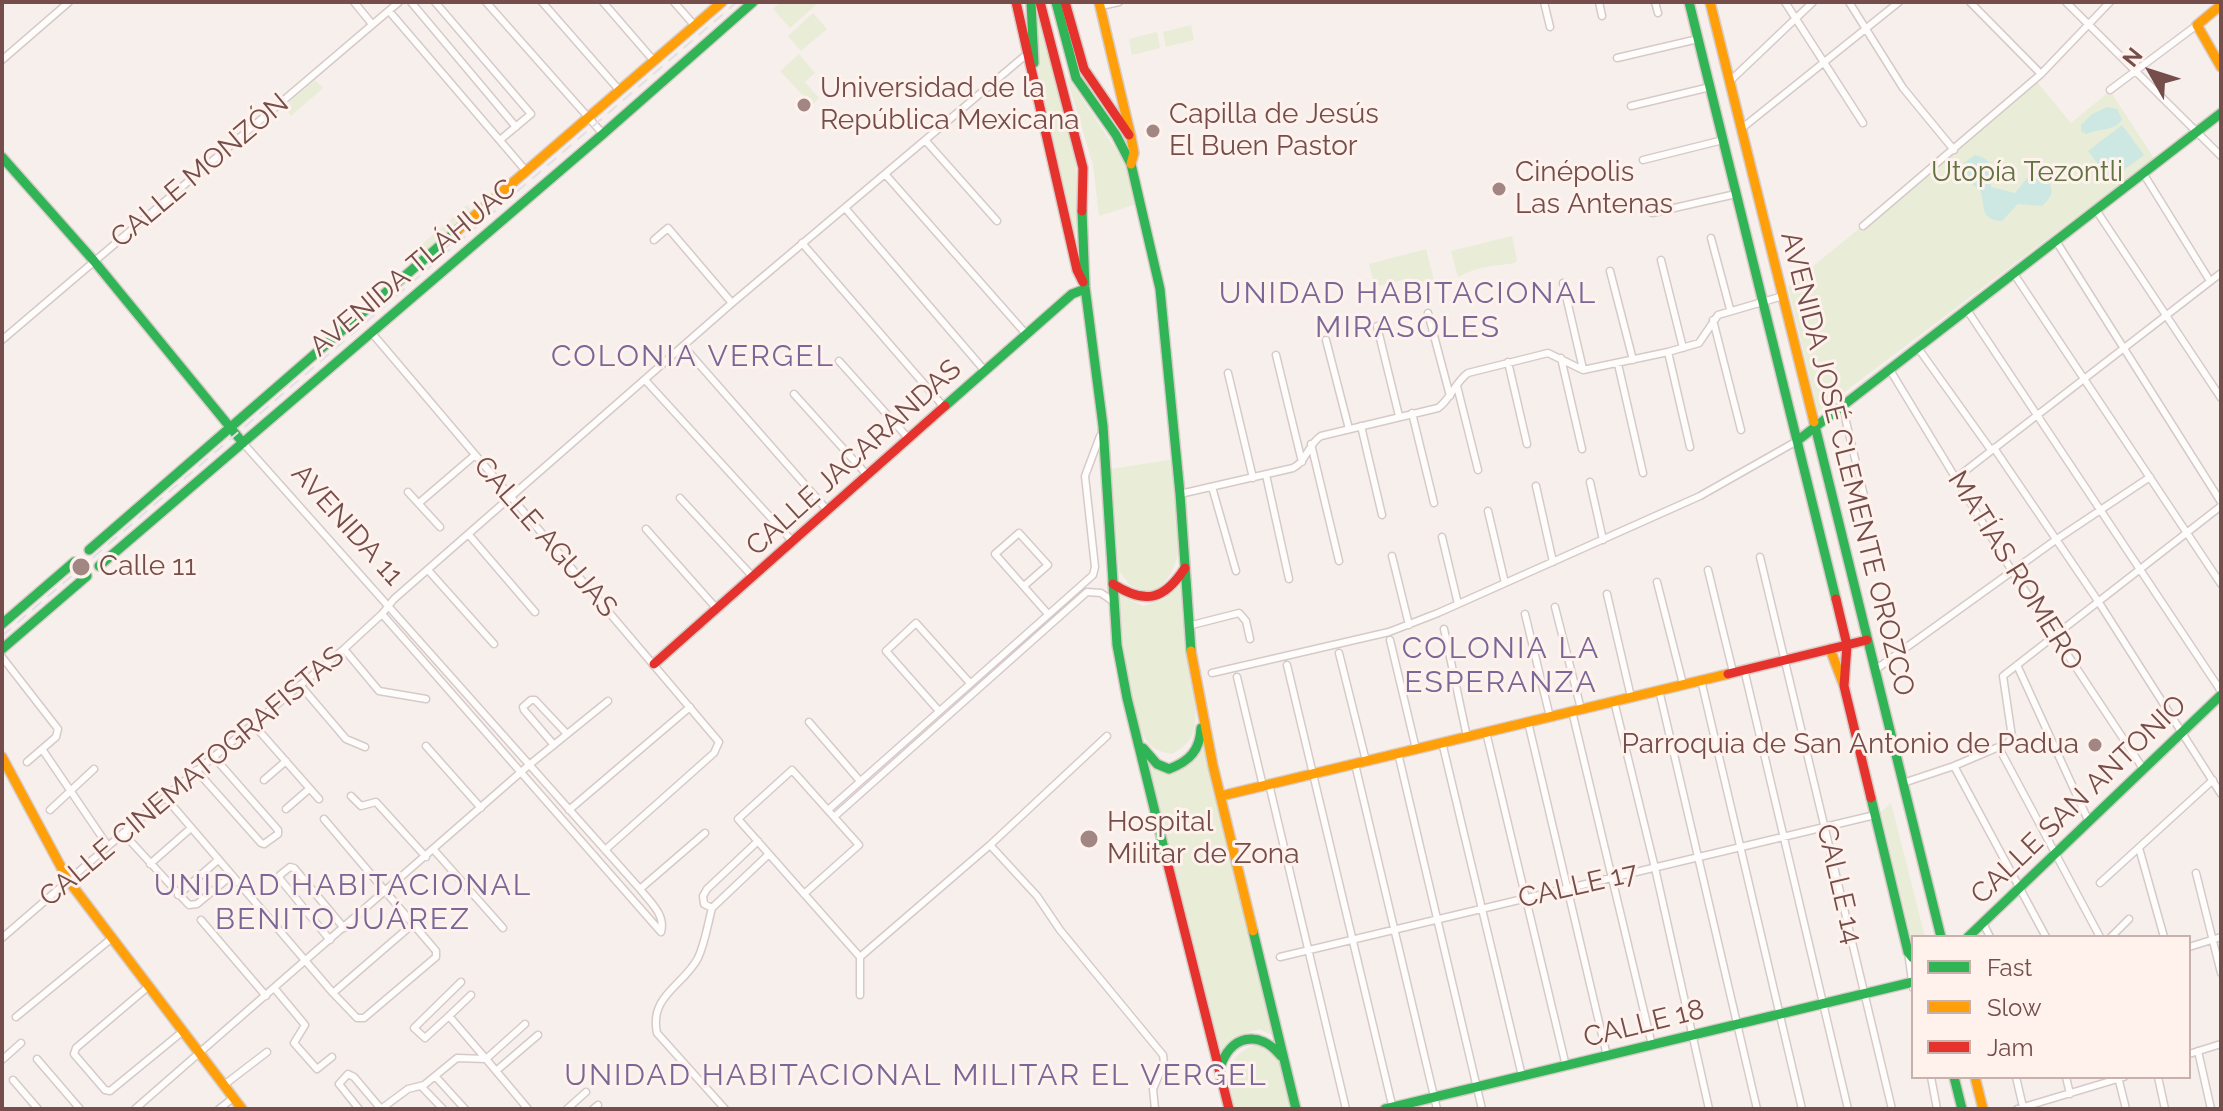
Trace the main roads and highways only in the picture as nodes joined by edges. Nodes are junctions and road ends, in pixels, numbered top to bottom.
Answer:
1 (722, 2) edge
2 (753, 2) edge
3 (1016, 2) edge
4 (1031, 2) edge
5 (1040, 2) edge
6 (1056, 2) edge
7 (1065, 2) edge
8 (1689, 2) edge
9 (1710, 2) edge
10 (1100, 4) edge
11 (2221, 5) edge
12 (1717, 32) junction
13 (1698, 39) junction
14 (2221, 67) edge
15 (1729, 82) junction
16 (1710, 87) junction
17 (1035, 94) junction
18 (2221, 113) edge
19 (1742, 132) junction
20 (1131, 137) junction
21 (1723, 140) junction
22 (2, 157) edge
23 (1131, 164) junction
24 (1756, 189) junction
25 (1736, 194) junction
26 (1085, 288) junction
27 (1815, 426) junction
28 (231, 428) junction
29 (1797, 441) junction
30 (243, 443) junction
31 (89, 550) dead end
32 (74, 562) dead end
33 (99, 566) dead end
34 (1185, 568) junction
35 (87, 576) dead end
36 (1113, 584) junction
37 (2, 624) edge
38 (1867, 640) junction
39 (1847, 645) junction
40 (2, 649) edge
41 (1830, 649) junction
42 (654, 664) road end
43 (1844, 686) junction
44 (2221, 693) edge
45 (1202, 713) junction
46 (1136, 734) junction
47 (2, 757) edge
48 (1221, 796) junction
49 (1941, 935) edge
50 (1970, 935) edge
51 (1911, 955) edge
52 (1911, 984) edge
53 (1284, 1063) junction
54 (1220, 1068) junction
55 (1954, 1079) edge
56 (1976, 1079) edge
57 (1390, 1108) edge
58 (242, 1109) edge
59 (1229, 1109) edge
60 (1296, 1109) edge
61 (1962, 1109) edge
62 (1983, 1109) edge

1 - 28 main road, AVENIDA TLÁHUAC
2 - 30 main road, AVENIDA TLÁHUAC
3 - 17 main road
4 - 17 main road
5 - 26 main road
6 - 23 main road
7 - 20 main road
8 - 13 main road, AVENIDA JOSÉ CLEMENTE OROZCO
9 - 12 main road, AVENIDA JOSÉ CLEMENTE OROZCO
10 - 20 main road
11 - 14 main road
12 - 13 main road
12 - 15 main road, AVENIDA JOSÉ CLEMENTE OROZCO
13 - 16 main road, AVENIDA JOSÉ CLEMENTE OROZCO
15 - 16 main road
15 - 19 main road, AVENIDA JOSÉ CLEMENTE OROZCO
16 - 21 main road, AVENIDA JOSÉ CLEMENTE OROZCO
17 - 26 main road
18 - 27 main road
19 - 21 main road
19 - 24 main road, AVENIDA JOSÉ CLEMENTE OROZCO
20 - 23 main road
21 - 25 main road, AVENIDA JOSÉ CLEMENTE OROZCO
22 - 28 main road, AVENIDA 11
23 - 34 main road
24 - 25 main road
24 - 27 main road, AVENIDA JOSÉ CLEMENTE OROZCO
25 - 29 main road, AVENIDA JOSÉ CLEMENTE OROZCO
26 - 36 main road
26 - 42 main road, CALLE JACARANDAS
27 - 29 main road
27 - 38 main road, AVENIDA JOSÉ CLEMENTE OROZCO
28 - 30 main road, AVENIDA 11
28 - 31 main road, AVENIDA TLÁHUAC
29 - 39 main road, AVENIDA JOSÉ CLEMENTE OROZCO
30 - 33 main road, AVENIDA TLÁHUAC
32 - 37 main road
34 - 36 main road
34 - 45 main road
35 - 40 main road
36 - 46 main road
38 - 39 main road
38 - 49 main road, AVENIDA JOSÉ CLEMENTE OROZCO
39 - 41 main road
39 - 43 main road, AVENIDA JOSÉ CLEMENTE OROZCO
41 - 43 main road
41 - 48 main road
43 - 51 main road
44 - 50 main road, CALLE SAN ANTONIO
45 - 46 main road
45 - 48 main road
46 - 54 main road
47 - 58 main road
48 - 53 main road
52 - 57 main road, CALLE 18
53 - 54 main road
53 - 60 main road
54 - 59 main road
55 - 61 main road
56 - 62 main road

